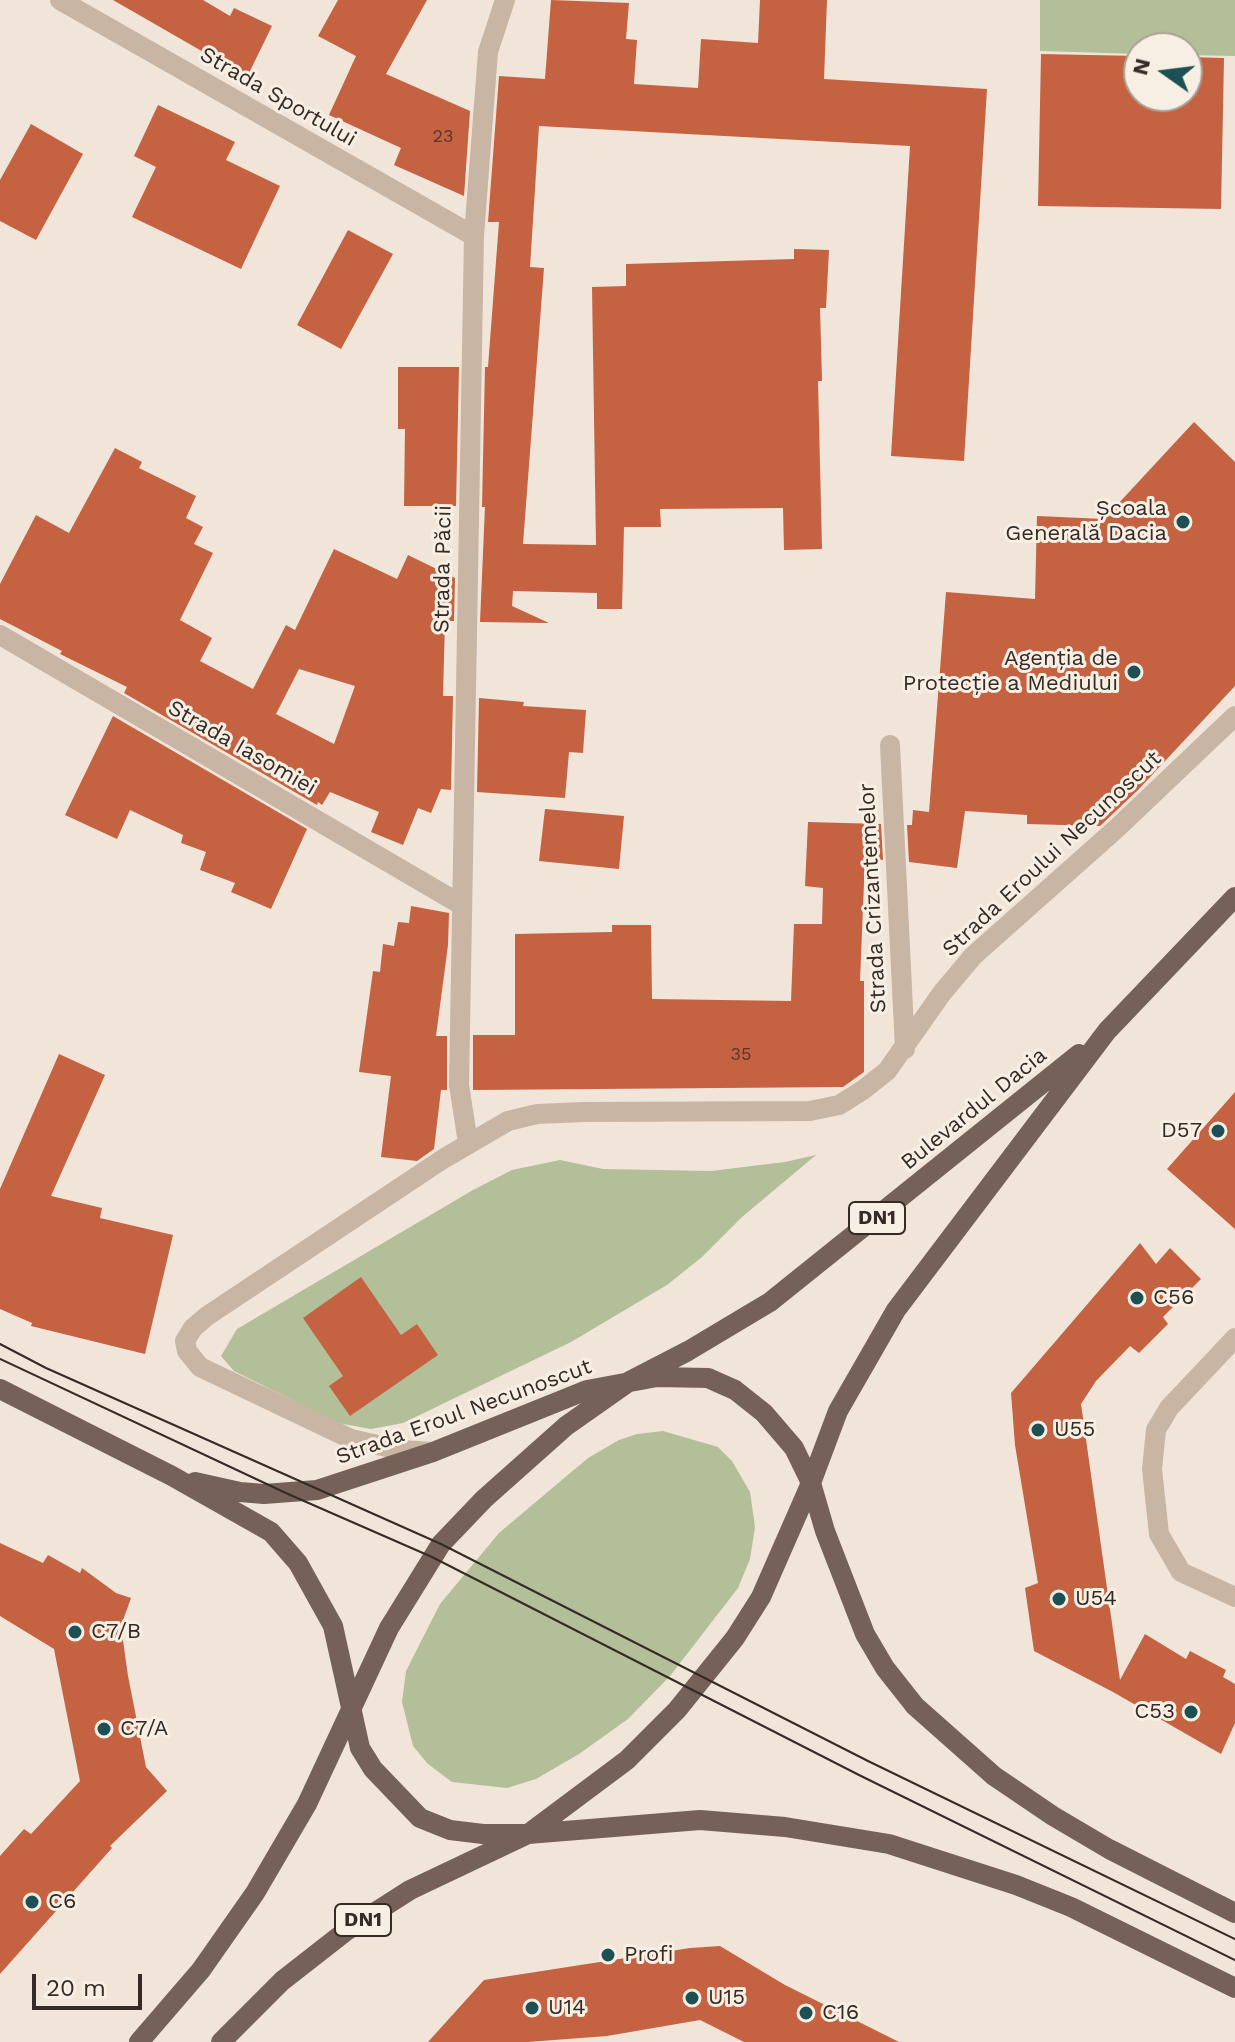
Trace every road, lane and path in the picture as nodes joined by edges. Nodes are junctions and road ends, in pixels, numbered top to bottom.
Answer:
1 (60, 0) edge
2 (505, 0) edge
3 (474, 236) junction
4 (0, 635) edge
5 (1235, 716) edge
6 (890, 745) dead end
7 (1235, 897) edge
8 (460, 904) junction
9 (1107, 1031) junction
10 (905, 1049) junction
11 (468, 1143) junction
12 (1235, 1338) edge
13 (630, 1381) junction
14 (0, 1389) edge
15 (433, 1452) junction
16 (172, 1476) junction
17 (811, 1483) junction
18 (1235, 1597) edge
19 (351, 1708) junction
20 (528, 1834) junction
21 (1235, 1913) edge
22 (1235, 1988) edge
23 (139, 2042) edge
24 (221, 2042) edge

1 - 3 street, Strada Sportului
2 - 3 street, Strada Păcii
3 - 8 street, Strada Păcii
4 - 8 street, Strada Iasomiei
5 - 10 street, Strada Eroului Necunoscut
6 - 10 street, Strada Crizantemelor
7 - 9 main road, Bulevardul Dacia / DN1
8 - 11 street, Strada Păcii
9 - 13 main road, Bulevardul Dacia / DN1
9 - 17 main road, Bulevardul Dacia / DN1
10 - 11 street, Strada Eroului Necunoscut
11 - 15 street, Strada Eroului Necunoscut
12 - 18 street
13 - 15 main road, Strada Eroul Necunoscut
13 - 17 main road, Bulevardul Dacia / DN1
13 - 19 main road, Bulevardul Dacia / DN1
14 - 16 main road, Strada Eroul Necunoscut
15 - 16 main road, Strada Eroul Necunoscut
16 - 19 main road, Strada Eroul Necunoscut
17 - 20 main road, Bulevardul Dacia / DN1
17 - 21 main road
19 - 20 main road
19 - 23 main road, Bulevardul Dacia / DN1
20 - 22 main road
20 - 24 main road, Bulevardul Dacia / DN1

